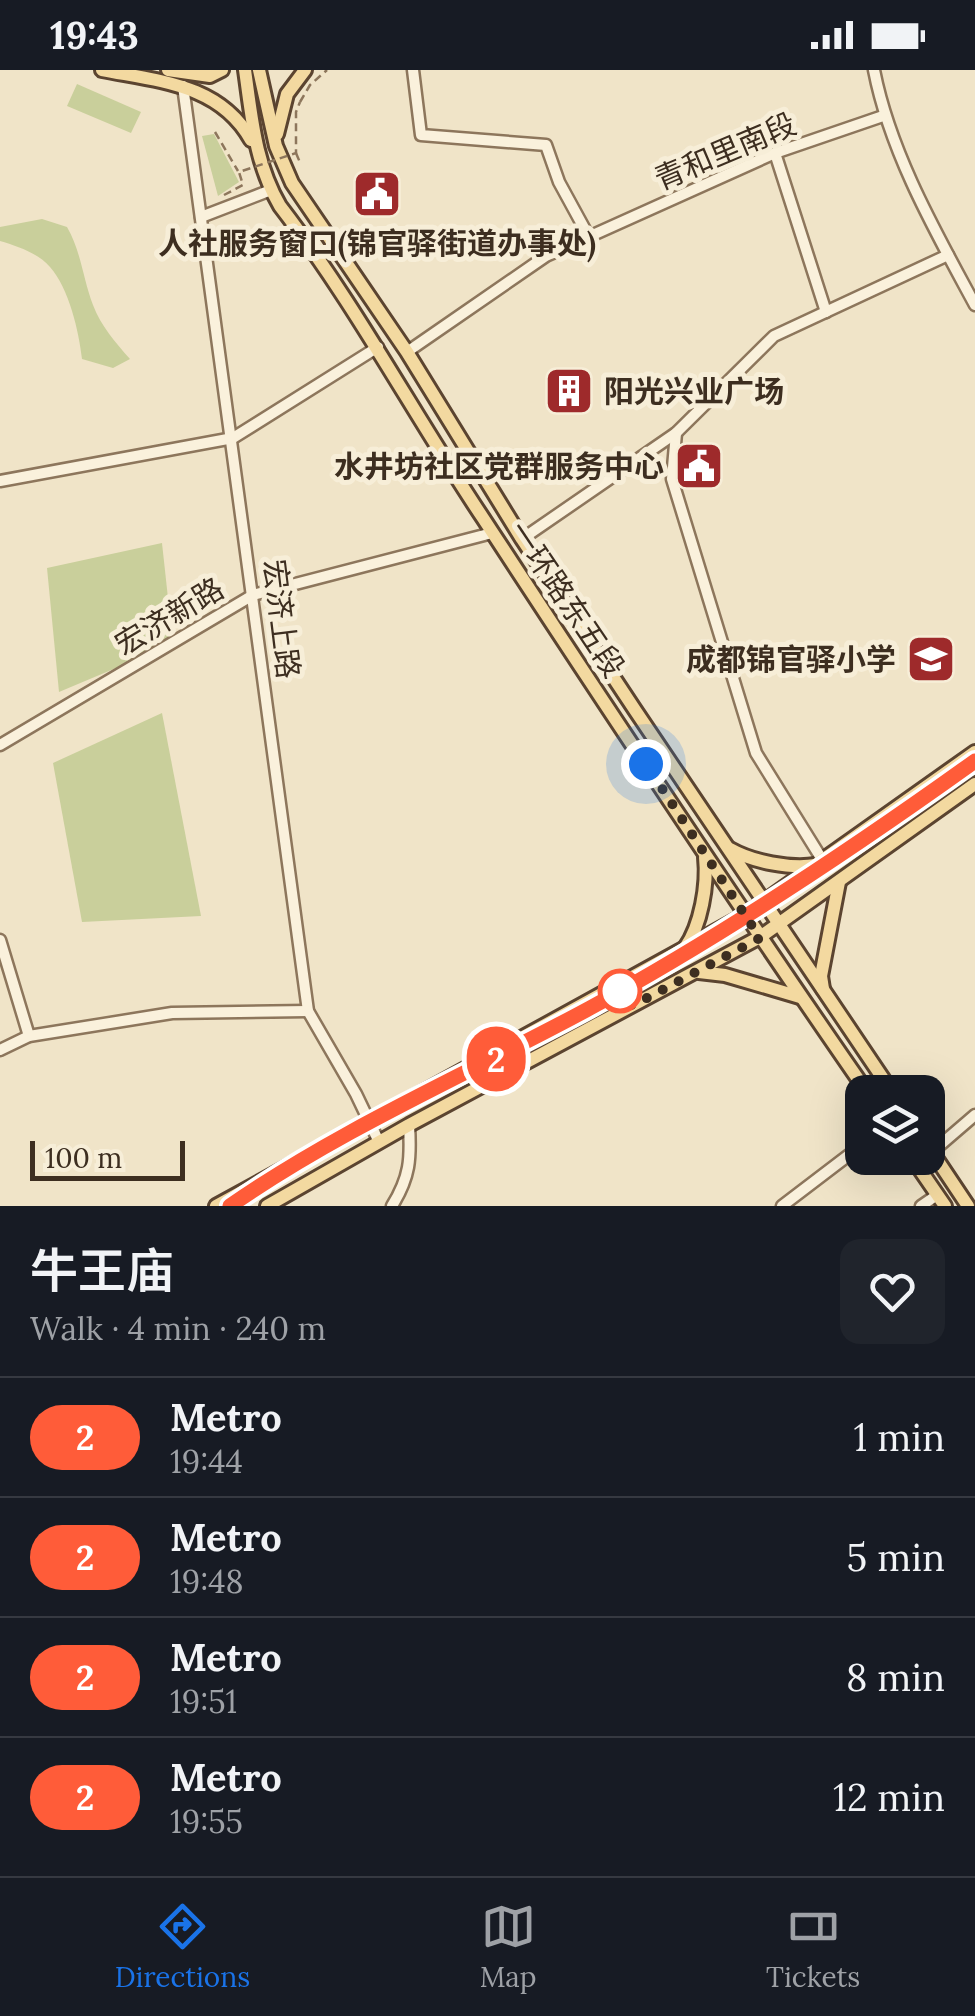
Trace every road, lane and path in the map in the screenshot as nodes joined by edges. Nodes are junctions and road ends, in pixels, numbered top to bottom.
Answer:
1 (102, 70) edge
2 (168, 70) edge
3 (222, 70) edge
4 (245, 70) edge
5 (258, 70) edge
6 (305, 70) edge
7 (327, 70) edge
8 (413, 70) edge
9 (874, 70) edge
10 (183, 86) junction
11 (883, 116) junction
12 (216, 132) dead end
13 (255, 146) junction
14 (276, 146) junction
15 (296, 153) junction
16 (775, 154) junction
17 (300, 165) dead end
18 (239, 172) junction
19 (271, 190) junction
20 (224, 195) dead end
21 (201, 217) junction
22 (589, 237) junction
23 (948, 255) junction
24 (975, 305) edge
25 (826, 312) junction
26 (378, 346) junction
27 (407, 352) junction
28 (676, 434) junction
29 (232, 438) junction
30 (0, 481) edge
31 (492, 533) junction
32 (522, 538) junction
33 (253, 595) junction
34 (0, 745) edge
35 (975, 752) edge
36 (975, 784) edge
37 (728, 848) junction
38 (705, 855) junction
39 (821, 863) junction
40 (839, 882) junction
41 (765, 903) junction
42 (745, 916) junction
43 (780, 925) junction
44 (760, 938) junction
45 (0, 940) edge
46 (682, 952) junction
47 (696, 972) junction
48 (823, 992) junction
49 (802, 998) junction
50 (308, 1011) junction
51 (29, 1036) junction
52 (0, 1050) edge
53 (855, 1075) edge
54 (880, 1075) edge
55 (975, 1115) edge
56 (369, 1119) junction
57 (409, 1125) junction
58 (945, 1138) edge
59 (379, 1142) junction
60 (845, 1160) edge
61 (945, 1172) edge
62 (924, 1175) edge
63 (941, 1200) edge
64 (795, 1202) edge
65 (216, 1206) edge
66 (267, 1206) edge
67 (392, 1206) edge
68 (782, 1206) edge
69 (922, 1206) edge
70 (968, 1206) edge

1 - 10 main road
2 - 3 main road
4 - 13 main road, 一环路东五段
5 - 14 main road, 一环路东五段
6 - 14 main road
7 - 15 path, bridge
8 - 22 street
9 - 11 street
10 - 13 main road
10 - 21 street, 宏济上路
11 - 16 street, 青和里南段
11 - 23 street
12 - 18 path, bridge
13 - 19 main road, 一环路东五段
14 - 27 main road, 一环路东五段
15 - 17 path, bridge
15 - 18 path, bridge
16 - 22 street, 青和里南段
16 - 25 street
18 - 20 path, bridge
19 - 21 street
19 - 26 main road, 一环路东五段
21 - 29 street, 宏济上路
22 - 27 street, 青和里南段
23 - 24 street
23 - 25 street
25 - 28 street
26 - 29 street
26 - 31 main road, 一环路东五段
27 - 32 main road, 一环路东五段
28 - 32 street
28 - 39 street
29 - 30 street
29 - 33 street, 宏济上路
31 - 33 street, 宏济新路
31 - 38 main road, 一环路东五段
32 - 37 main road, 一环路东五段
33 - 34 street, 宏济新路
33 - 50 street, 宏济上路
35 - 39 main road
36 - 40 main road
37 - 39 main road
37 - 41 main road, 一环路东五段
38 - 42 main road, 一环路东五段
38 - 46 main road
39 - 41 main road
40 - 43 main road
40 - 48 main road
41 - 42 main road
41 - 43 main road, 一环路东五段
42 - 44 main road, 一环路东五段
42 - 46 main road
43 - 44 main road
43 - 48 main road, 一环路东五段
44 - 47 main road
44 - 49 main road, 一环路东五段
45 - 51 street
46 - 56 main road
47 - 49 main road
47 - 57 main road
48 - 54 main road, 一环路东五段
49 - 53 main road, 一环路东五段
50 - 51 street
50 - 56 street, 宏济上路
51 - 52 street
55 - 58 street
56 - 59 street, 宏济上路
56 - 65 main road
57 - 59 main road
57 - 67 street
59 - 66 main road
60 - 64 street
61 - 70 main road
62 - 63 main road
63 - 69 street
64 - 68 street

